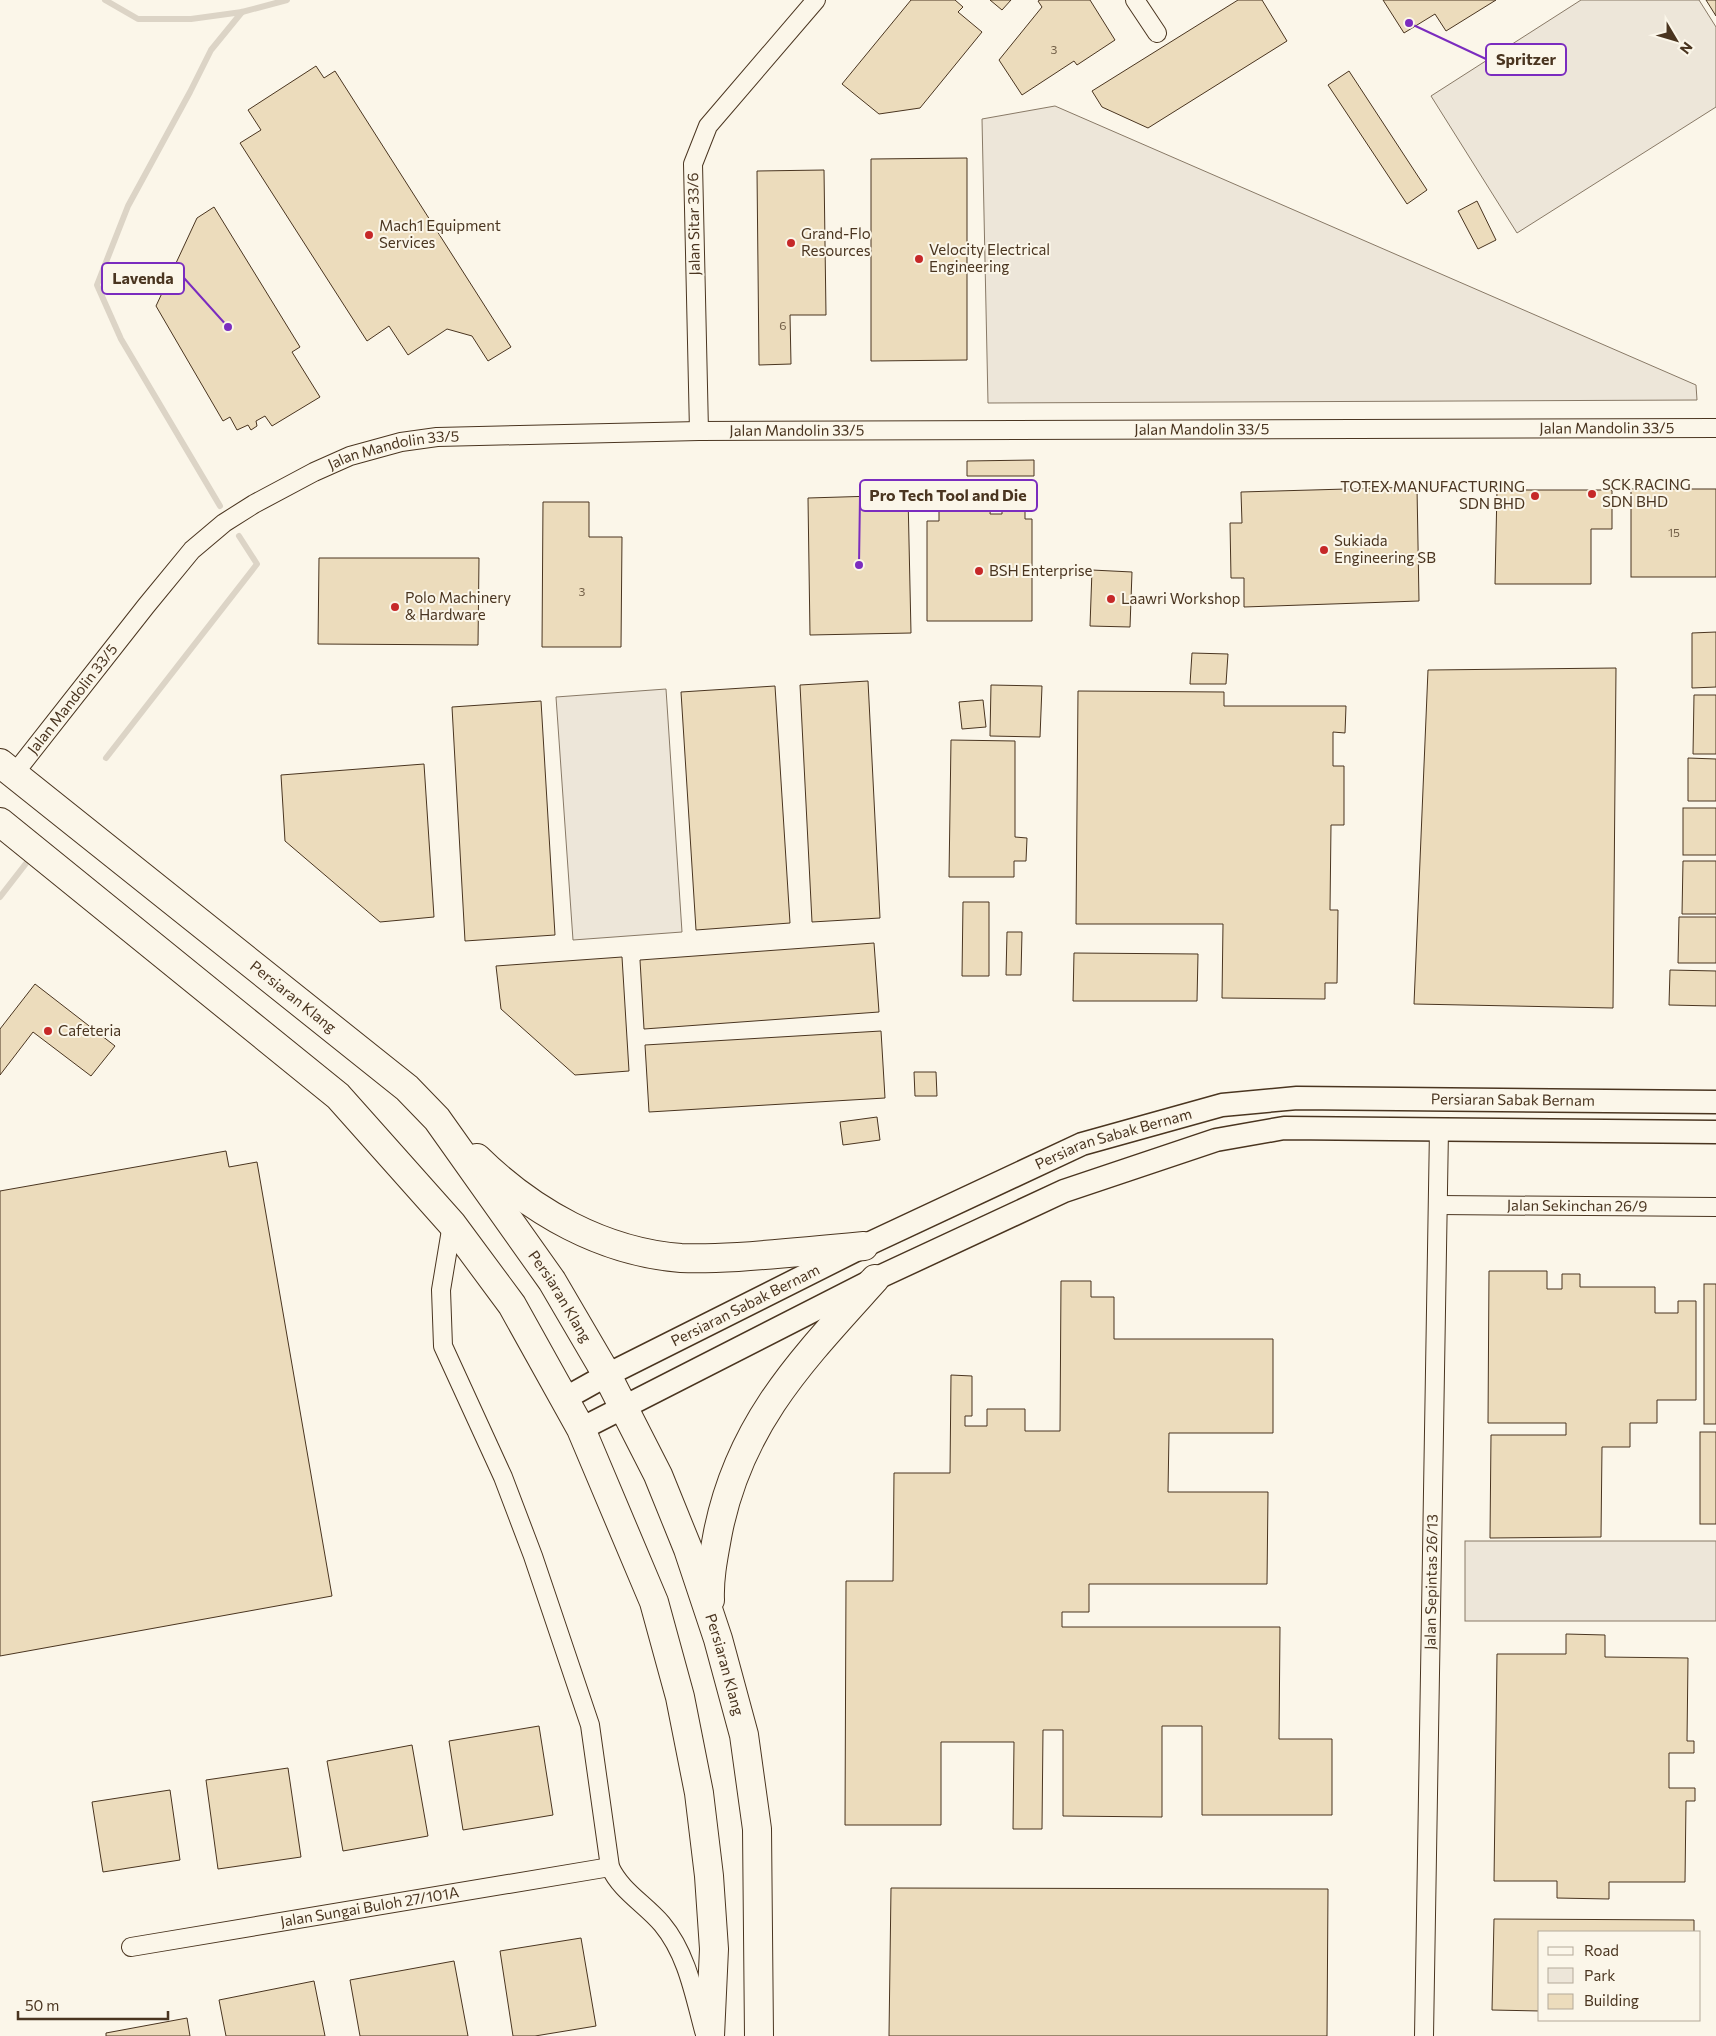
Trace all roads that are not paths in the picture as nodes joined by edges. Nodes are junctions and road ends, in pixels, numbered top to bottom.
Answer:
1 (816, 0) edge
2 (1135, 0) edge
3 (1157, 33) dead end
4 (1716, 428) edge
5 (699, 431) junction
6 (7, 769) edge
7 (0, 822) edge
8 (1716, 1102) edge
9 (437, 1119) junction
10 (1439, 1129) junction
11 (1716, 1132) edge
12 (1438, 1205) junction
13 (1716, 1208) edge
14 (452, 1224) junction
15 (864, 1246) junction
16 (875, 1279) junction
17 (606, 1375) junction
18 (564, 1399) junction
19 (623, 1406) junction
20 (581, 1429) junction
21 (711, 1620) junction
22 (610, 1868) junction
23 (131, 1947) dead end
24 (705, 2036) edge
25 (710, 2036) edge
26 (759, 2036) edge
27 (1424, 2036) edge

1 - 5 street, Jalan Sitar 33/6
2 - 3 street
4 - 5 street, Jalan Mandolin 33/5
5 - 6 street, Jalan Mandolin 33/5
6 - 9 main road, Persiaran Klang
7 - 14 main road
8 - 15 street, Persiaran Sabak Bernam
9 - 15 main road
9 - 17 main road, Persiaran Klang
10 - 11 street, Persiaran Sabak Bernam
10 - 12 street, Jalan Sepintas 26/13
10 - 16 street, Persiaran Sabak Bernam
12 - 13 street, Jalan Sekinchan 26/9
12 - 27 street, Jalan Sepintas 26/13
14 - 18 main road
14 - 22 street
15 - 17 street, Persiaran Sabak Bernam
16 - 19 street, Persiaran Sabak Bernam
16 - 21 main road
17 - 18 street, Persiaran Sabak Bernam
17 - 19 main road, Persiaran Klang
18 - 20 main road
19 - 20 street, Persiaran Sabak Bernam
19 - 21 main road, Persiaran Klang
20 - 25 main road
21 - 26 main road, Persiaran Klang
22 - 23 street, Jalan Sungai Buloh 27/101A
22 - 24 street

